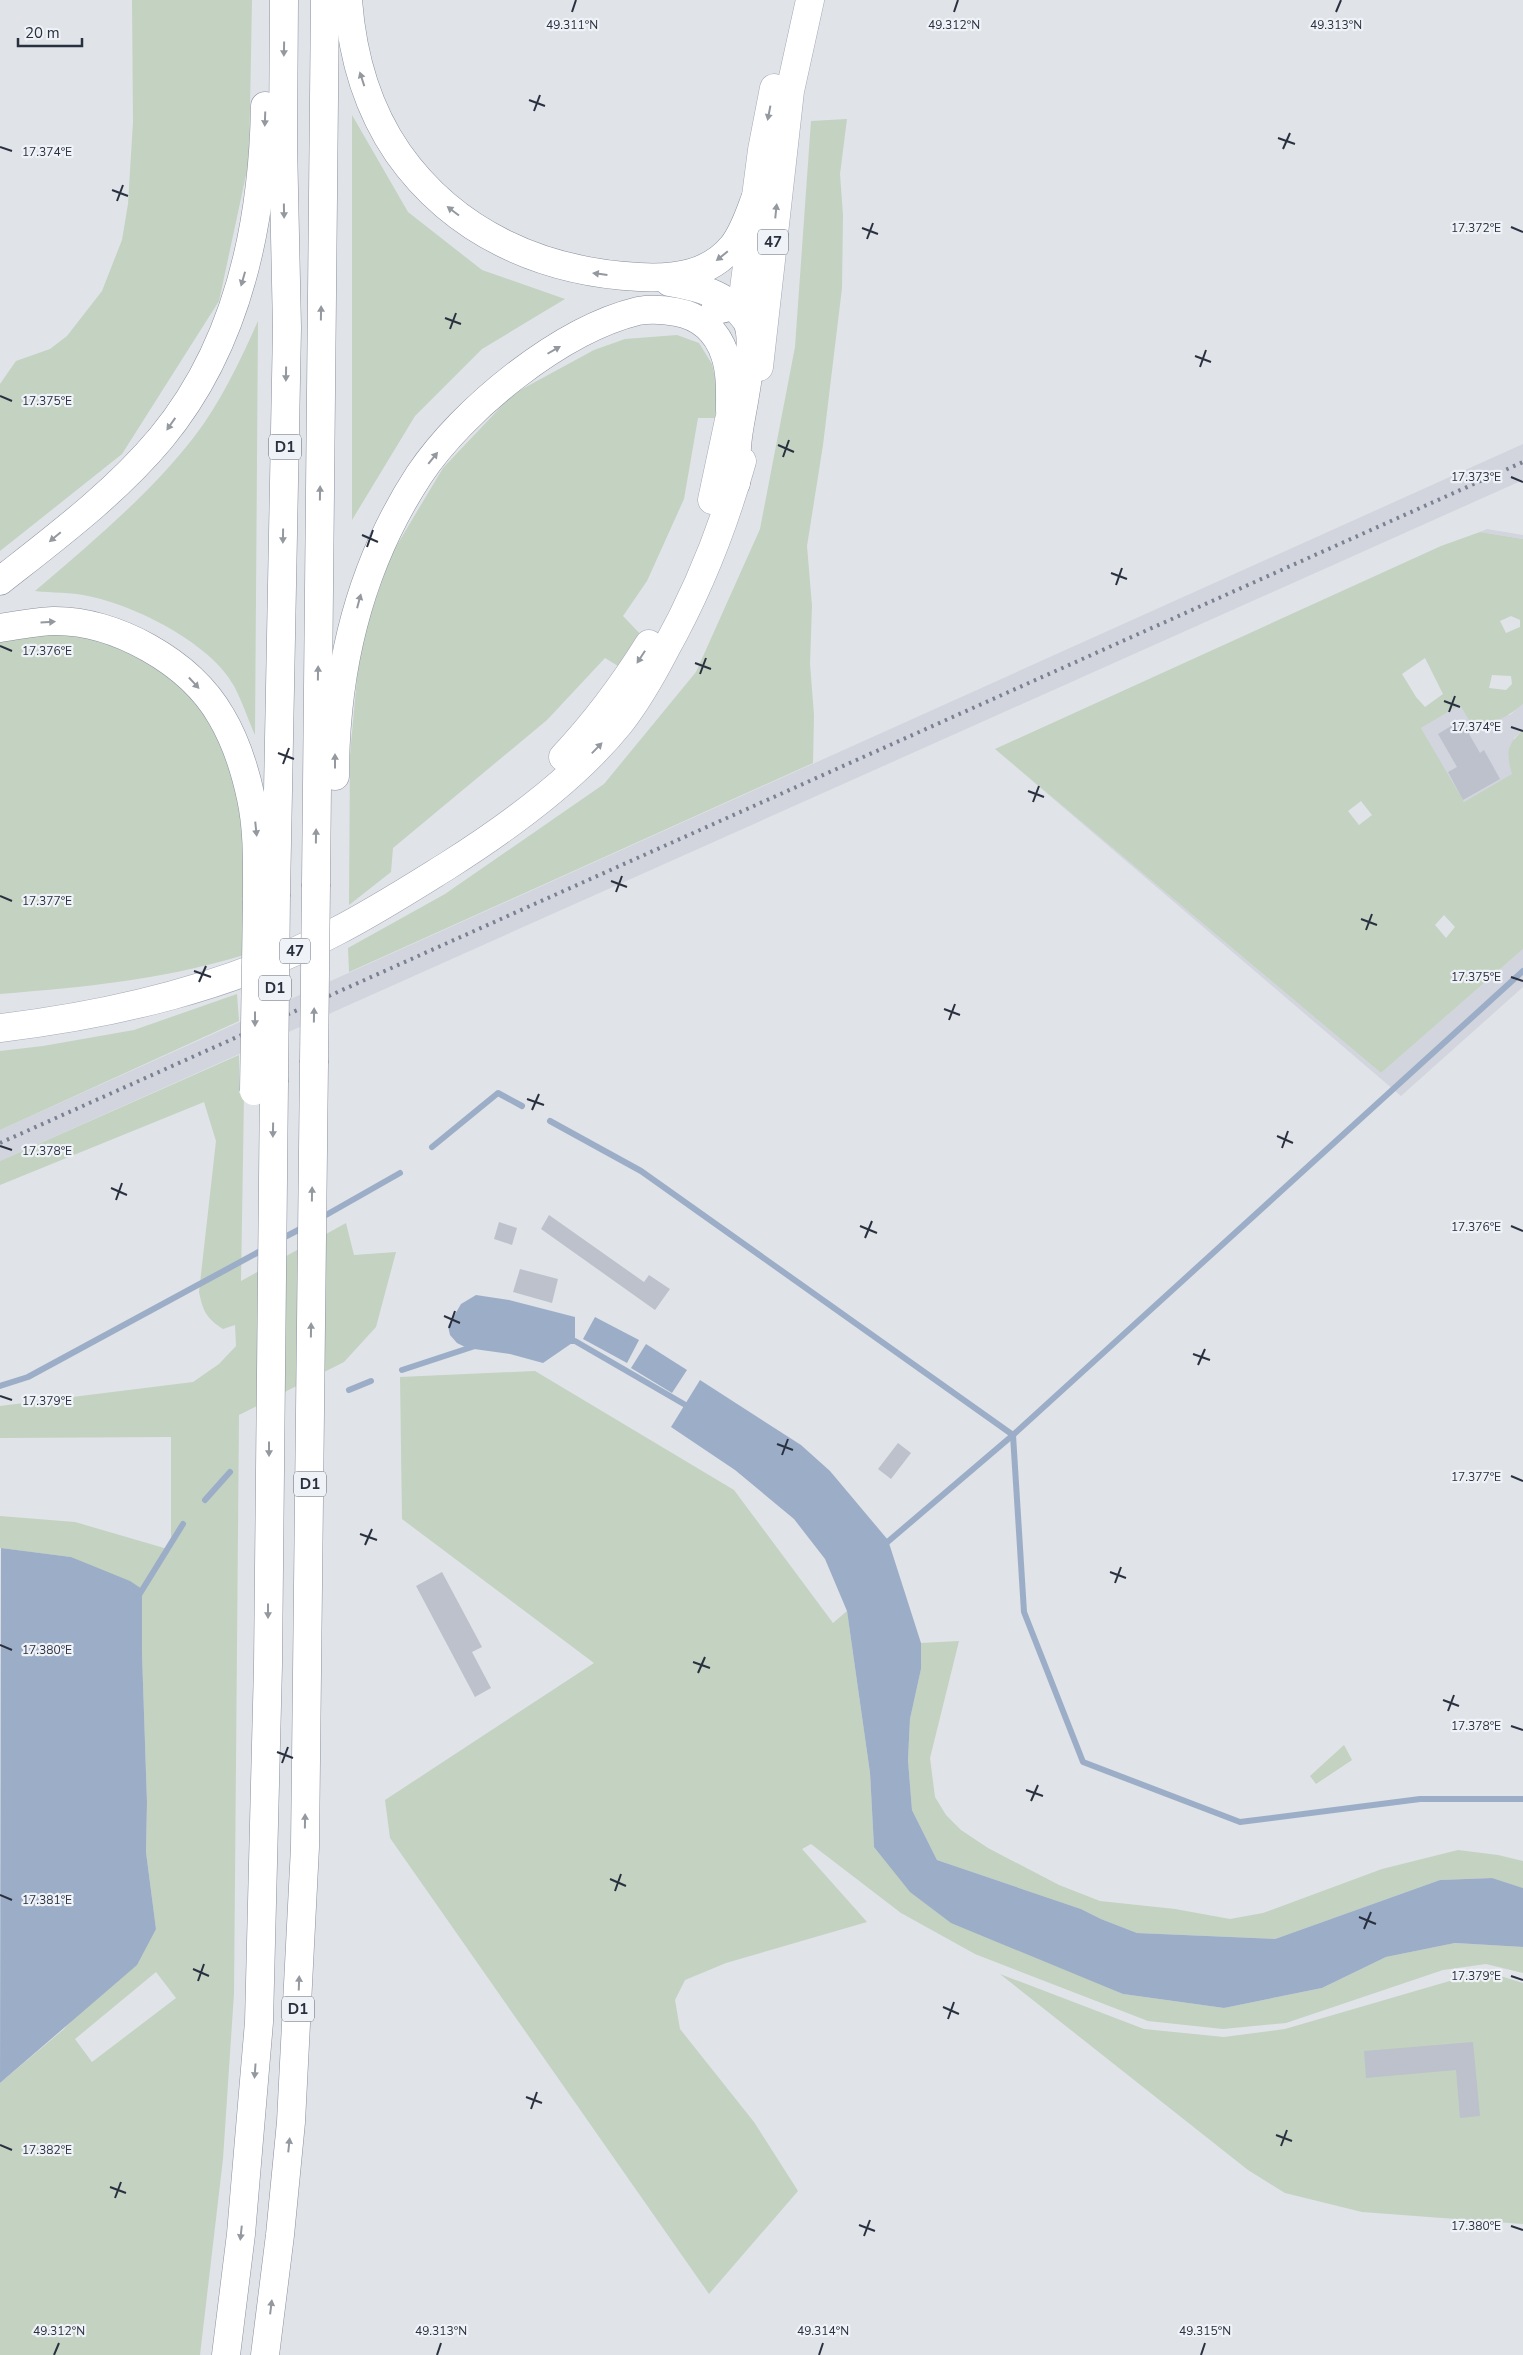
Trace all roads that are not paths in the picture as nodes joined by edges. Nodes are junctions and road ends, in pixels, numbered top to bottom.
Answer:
1 (266, 0) edge
2 (284, 0) edge
3 (325, 0) edge
4 (348, 0) edge
5 (805, 0) edge
6 (810, 0) edge
7 (755, 199) junction
8 (770, 261) junction
9 (649, 278) junction
10 (739, 308) junction
11 (666, 310) junction
12 (730, 411) junction
13 (736, 483) junction
14 (0, 581) edge
15 (0, 628) edge
16 (450, 864) junction
17 (325, 882) junction
18 (266, 897) junction
19 (0, 1028) edge
20 (226, 2355) edge
21 (265, 2355) edge

1 -> 14 main road
2 -> 18 main road, D1
17 -> 3 main road, D1
9 -> 4 main road
5 -> 7 main road
8 -> 6 main road, 47
7 -> 9 main road
7 - 10 main road
8 - 10 main road
8 - 13 main road, 47
9 - 10 main road
10 - 11 main road
10 - 12 main road
10 - 13 main road
11 - 12 main road
17 -> 11 main road
12 -> 16 main road
16 -> 13 main road, 47
15 -> 18 main road
16 - 19 main road, 47
21 -> 17 main road, D1, bridge
18 -> 20 main road, D1, bridge

